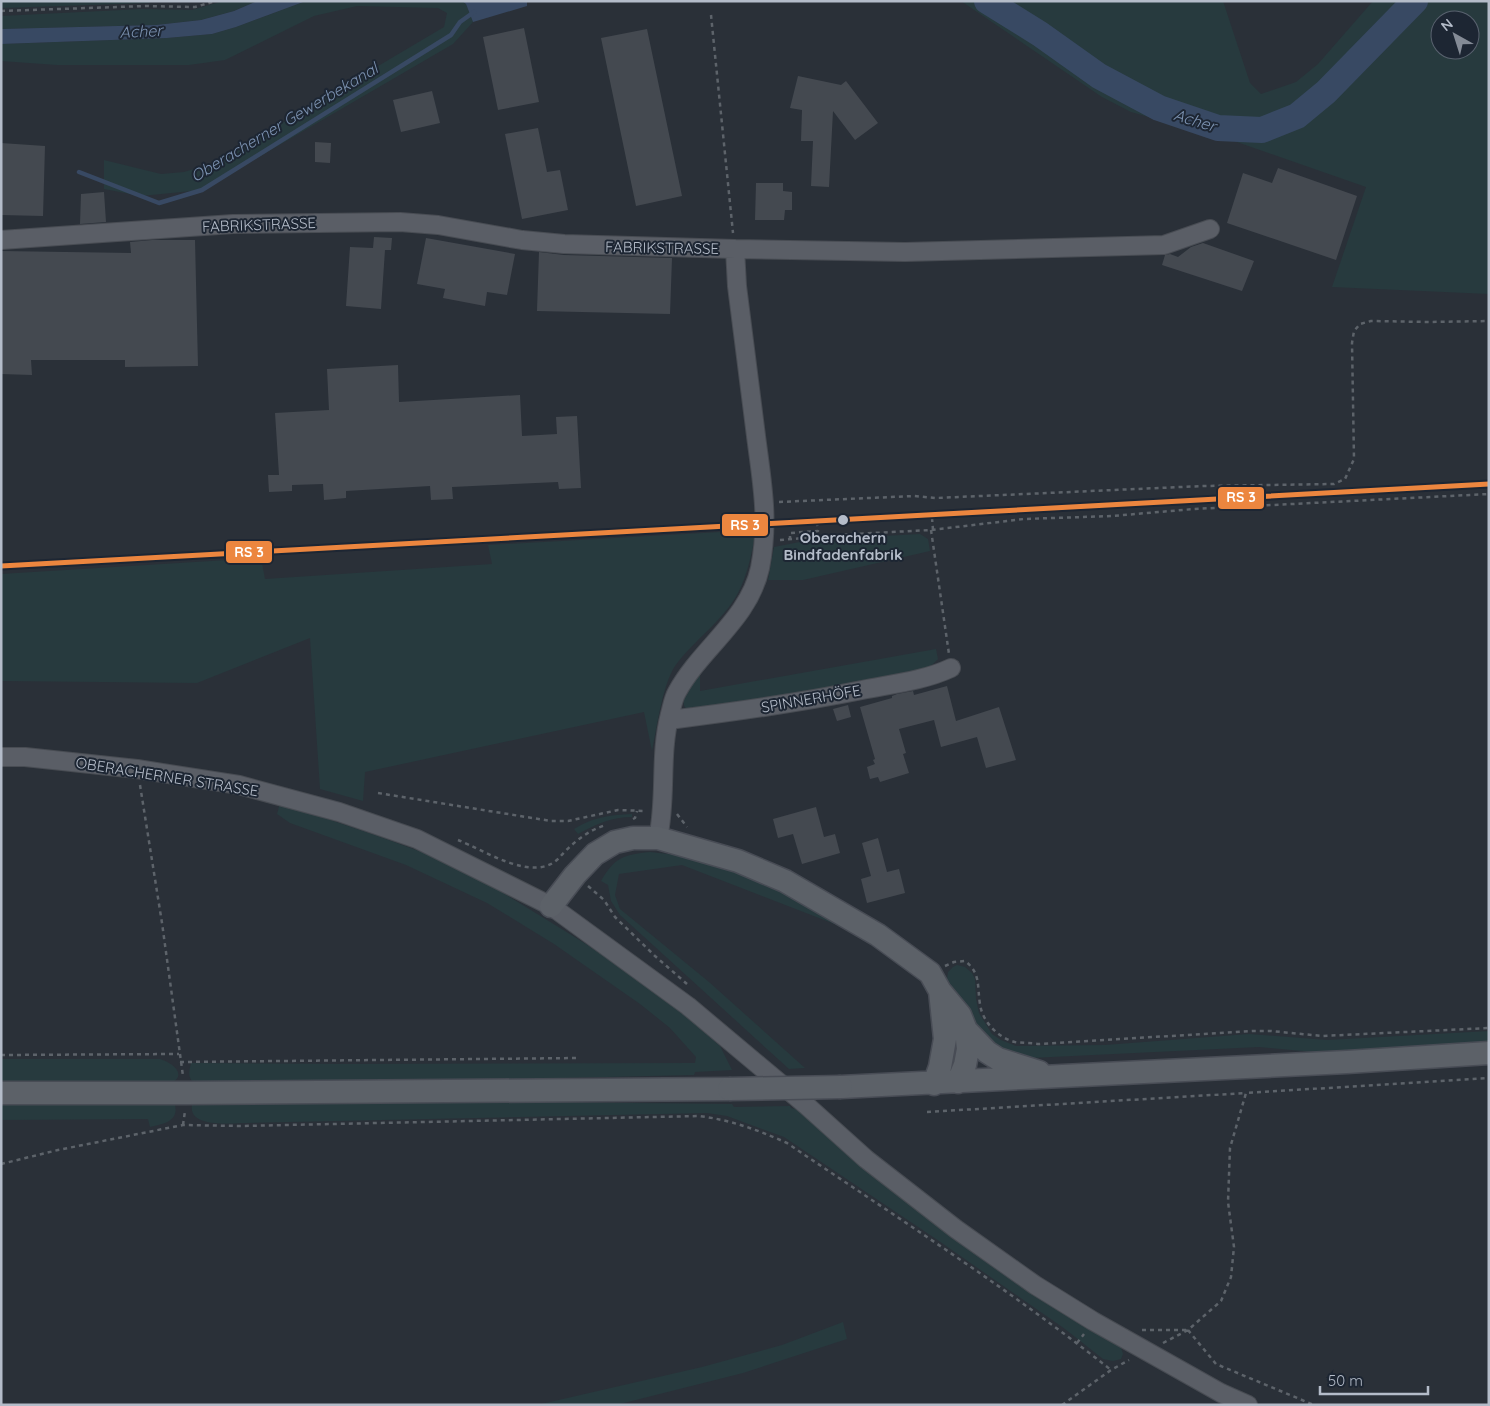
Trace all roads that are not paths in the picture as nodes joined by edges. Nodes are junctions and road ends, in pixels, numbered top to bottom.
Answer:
1 (1210, 229) dead end
2 (1, 240) edge
3 (735, 249) junction
4 (951, 668) road end
5 (669, 720) junction
6 (1, 757) edge
7 (658, 838) junction
8 (551, 906) junction
9 (935, 982) junction
10 (966, 1030) junction
11 (1489, 1053) edge
12 (1052, 1076) junction
13 (958, 1082) junction
14 (934, 1084) junction
15 (1, 1093) edge
16 (1248, 1405) edge

1 - 3 street
2 - 3 street, FABRIKSTRASSE
3 - 5 street, FABRIKSTRASSE
4 - 5 street, SPINNERHÖFE
5 - 7 street, FABRIKSTRASSE
6 - 8 street, OBERACHERNER STRASSE
7 - 8 main road
7 - 9 main road
8 - 16 street, OBERACHERNER STRASSE
9 - 10 main road
9 - 14 main road
10 - 12 main road
10 - 13 main road
11 - 12 main road
12 - 13 main road
13 - 14 main road
14 - 15 main road, bridge

